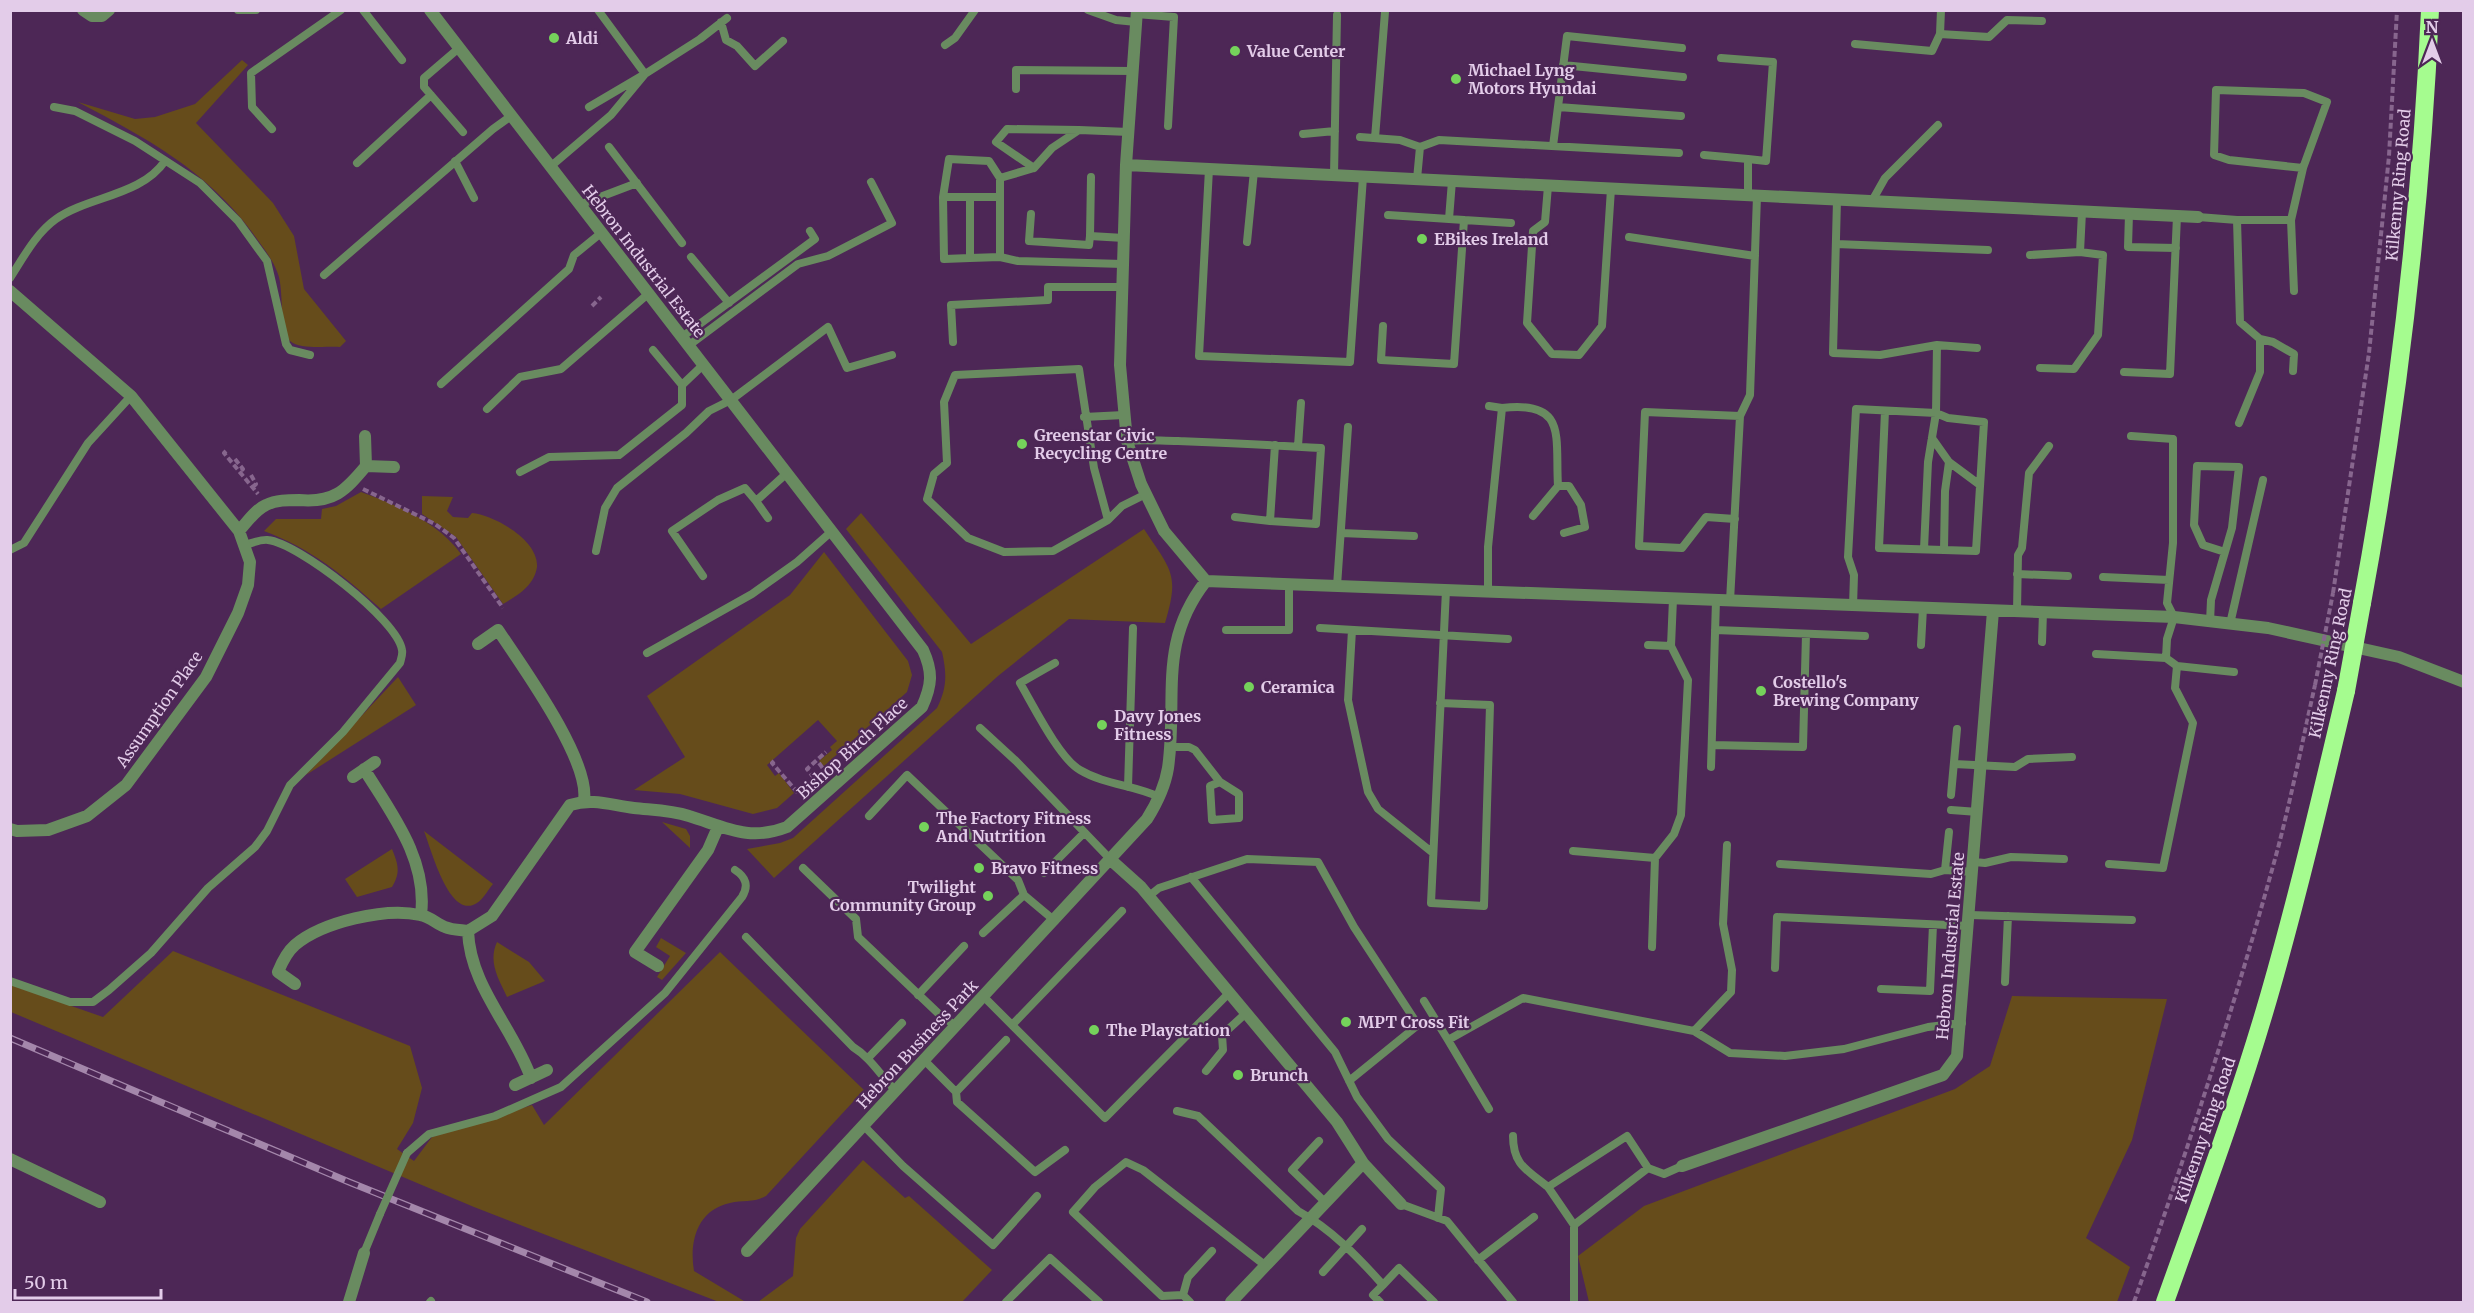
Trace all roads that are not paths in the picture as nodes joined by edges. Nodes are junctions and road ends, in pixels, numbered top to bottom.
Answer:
1 (83, 10) edge
2 (109, 10) edge
3 (238, 10) edge
4 (256, 10) edge
5 (341, 10) edge
6 (363, 10) edge
7 (430, 10) edge
8 (598, 10) edge
9 (975, 10) edge
10 (1088, 10) edge
11 (1941, 10) edge
12 (2430, 10) edge
13 (1385, 12) edge
14 (1337, 15) dead end
15 (1136, 16) edge
16 (2042, 21) dead end
17 (1940, 34) junction
18 (783, 40) dead end
19 (1855, 44) dead end
20 (945, 45) dead end
21 (459, 48) junction
22 (1682, 48) dead end
23 (1721, 58) dead end
24 (402, 60) dead end
25 (1563, 65) junction
26 (1132, 71) junction
27 (645, 74) junction
28 (1683, 77) dead end
29 (1016, 89) dead end
30 (431, 95) junction
31 (54, 106) dead end
32 (589, 107) dead end
33 (1558, 107) junction
34 (511, 116) junction
35 (1681, 116) dead end
36 (1938, 125) dead end
37 (1168, 126) dead end
38 (272, 129) dead end
39 (1079, 130) junction
40 (1335, 131) junction
41 (463, 132) dead end
42 (1129, 132) junction
43 (1303, 134) dead end
44 (1360, 137) dead end
45 (1375, 138) junction
46 (1553, 146) junction
47 (609, 147) dead end
48 (1419, 147) junction
49 (1679, 153) dead end
50 (1704, 156) dead end
51 (1748, 159) junction
52 (165, 161) junction
53 (455, 161) junction
54 (357, 163) dead end
55 (1126, 165) junction
56 (550, 167) junction
57 (1034, 168) junction
58 (2303, 168) junction
59 (1209, 169) junction
60 (1254, 171) junction
61 (1334, 175) junction
62 (1091, 177) dead end
63 (1363, 177) junction
64 (1000, 178) junction
65 (1417, 179) junction
66 (1452, 181) junction
67 (871, 182) dead end
68 (637, 183) junction
69 (1548, 186) junction
70 (1611, 189) junction
71 (1752, 196) junction
72 (944, 197) junction
73 (970, 197) junction
74 (1000, 197) junction
75 (474, 198) dead end
76 (1837, 200) junction
77 (1872, 201) junction
78 (579, 205) junction
79 (2082, 212) junction
80 (1030, 214) dead end
81 (2129, 214) junction
82 (1388, 215) dead end
83 (2177, 216) junction
84 (2198, 217) joint
85 (1449, 219) junction
86 (1464, 220) junction
87 (2237, 220) junction
88 (2291, 220) junction
89 (1512, 223) dead end
90 (810, 231) dead end
91 (601, 232) junction
92 (1090, 236) junction
93 (1629, 237) dead end
94 (1124, 238) junction
95 (1247, 242) dead end
96 (682, 243) dead end
97 (1836, 244) junction
98 (2176, 248) junction
99 (1988, 250) dead end
100 (2080, 252) junction
101 (2030, 255) dead end
102 (1755, 256) junction
103 (691, 257) dead end
104 (1000, 257) junction
105 (970, 258) junction
106 (1123, 264) junction
107 (324, 275) dead end
108 (10, 278) edge
109 (1122, 287) junction
110 (10, 291) edge
111 (2294, 291) dead end
112 (648, 294) junction
113 (729, 303) junction
114 (1383, 327) dead end
115 (2260, 339) junction
116 (685, 342) junction
117 (953, 342) dead end
118 (1938, 345) junction
119 (1977, 348) dead end
120 (653, 350) dead end
121 (310, 355) dead end
122 (892, 355) dead end
123 (703, 365) junction
124 (2040, 368) dead end
125 (2293, 370) dead end
126 (2124, 372) dead end
127 (441, 384) dead end
128 (681, 386) junction
129 (131, 396) junction
130 (730, 400) junction
131 (1301, 403) dead end
132 (1489, 406) dead end
133 (1502, 408) junction
134 (487, 409) dead end
135 (1885, 411) junction
136 (1936, 413) junction
137 (1124, 415) junction
138 (1740, 416) junction
139 (1084, 417) junction
140 (2239, 423) dead end
141 (1348, 427) dead end
142 (365, 436) dead end
143 (2132, 436) dead end
144 (1932, 438) junction
145 (1127, 441) junction
146 (1275, 445) junction
147 (1298, 446) junction
148 (2049, 446) dead end
149 (1949, 462) junction
150 (366, 466) junction
151 (394, 467) dead end
152 (520, 472) dead end
153 (787, 473) junction
154 (2263, 480) dead end
155 (1980, 485) junction
156 (1558, 486) junction
157 (1146, 494) junction
158 (756, 501) junction
159 (1533, 516) dead end
160 (1235, 517) dead end
161 (768, 518) dead end
162 (1108, 519) junction
163 (1735, 519) junction
164 (1270, 521) junction
165 (239, 531) junction
166 (832, 531) junction
167 (1341, 533) junction
168 (1564, 533) dead end
169 (1414, 536) dead end
170 (245, 545) junction
171 (1924, 549) junction
172 (10, 550) edge
173 (1944, 550) junction
174 (596, 551) dead end
175 (2225, 552) junction
176 (2018, 574) junction
177 (703, 576) dead end
178 (2068, 576) dead end
179 (2103, 576) dead end
180 (2169, 580) junction
181 (1206, 581) junction
182 (1289, 584) junction
183 (1337, 586) junction
184 (1446, 590) junction
185 (1488, 592) junction
186 (1673, 599) junction
187 (1716, 600) junction
188 (1730, 601) junction
189 (1853, 606) junction
190 (1923, 608) junction
191 (1994, 611) junction
192 (2017, 612) junction
193 (2043, 612) junction
194 (2174, 617) junction
195 (2210, 622) junction
196 (2230, 624) junction
197 (1133, 628) dead end
198 (1320, 628) dead end
199 (1226, 630) dead end
200 (1352, 630) junction
201 (1715, 630) junction
202 (1806, 634) junction
203 (1444, 635) junction
204 (1865, 636) dead end
205 (1508, 639) dead end
206 (2042, 642) dead end
207 (478, 644) dead end
208 (1648, 645) dead end
209 (1921, 645) dead end
210 (1671, 646) junction
211 (647, 653) dead end
212 (2096, 654) dead end
213 (2166, 658) junction
214 (1055, 663) dead end
215 (2177, 666) junction
216 (2234, 672) dead end
217 (2463, 682) edge
218 (1440, 703) junction
219 (980, 728) dead end
220 (1957, 729) dead end
221 (1712, 745) junction
222 (1169, 747) junction
223 (2072, 757) dead end
224 (1954, 764) junction
225 (1981, 766) junction
226 (1711, 767) dead end
227 (353, 777) dead end
228 (1220, 782) junction
229 (1128, 787) junction
230 (1951, 795) dead end
231 (1159, 797) junction
232 (584, 800) junction
233 (1951, 810) dead end
234 (1978, 812) junction
235 (869, 816) dead end
236 (718, 827) junction
237 (10, 829) edge
238 (1949, 832) dead end
239 (1084, 833) junction
240 (1727, 845) dead end
241 (1573, 852) dead end
242 (1433, 853) junction
243 (1655, 858) junction
244 (2064, 859) dead end
245 (1112, 861) junction
246 (1780, 864) dead end
247 (2109, 864) dead end
248 (1974, 867) junction
249 (803, 868) dead end
250 (735, 870) dead end
251 (1945, 870) junction
252 (1044, 873) dead end
253 (1191, 877) junction
254 (1024, 895) junction
255 (1149, 896) junction
256 (1122, 911) dead end
257 (421, 915) junction
258 (2008, 916) junction
259 (2132, 920) dead end
260 (1054, 921) junction
261 (1969, 921) junction
262 (1933, 925) junction
263 (468, 932) junction
264 (983, 933) dead end
265 (746, 937) dead end
266 (964, 946) dead end
267 (1652, 947) dead end
268 (658, 966) dead end
269 (1775, 968) dead end
270 (10, 981) edge
271 (2005, 982) dead end
272 (295, 984) dead end
273 (1881, 989) dead end
274 (1228, 994) junction
275 (918, 995) junction
276 (984, 997) junction
277 (1424, 1001) dead end
278 (1245, 1014) junction
279 (902, 1023) dead end
280 (1962, 1023) junction
281 (1013, 1024) junction
282 (956, 1026) junction
283 (1694, 1031) junction
284 (1006, 1040) dead end
285 (1448, 1040) junction
286 (869, 1057) junction
287 (924, 1060) junction
288 (547, 1070) dead end
289 (1206, 1071) dead end
290 (531, 1078) junction
291 (1349, 1081) junction
292 (516, 1085) dead end
293 (896, 1091) junction
294 (956, 1092) junction
295 (1489, 1109) dead end
296 (1177, 1111) dead end
297 (863, 1125) junction
298 (1513, 1136) dead end
299 (1319, 1141) dead end
300 (1065, 1150) dead end
301 (10, 1159) edge
302 (1363, 1163) junction
303 (1682, 1166) joint
304 (1648, 1168) junction
305 (1548, 1187) junction
306 (1037, 1196) dead end
307 (100, 1202) dead end
308 (1326, 1203) junction
309 (1401, 1204) joint
310 (1534, 1217) dead end
311 (1312, 1218) junction
312 (1438, 1218) junction
313 (1574, 1225) junction
314 (1362, 1229) dead end
315 (1345, 1248) junction
316 (747, 1251) dead end
317 (1212, 1251) dead end
318 (364, 1253) joint
319 (1478, 1260) junction
320 (1266, 1266) junction
321 (1323, 1272) dead end
322 (1383, 1285) junction
323 (1183, 1295) junction
324 (349, 1302) edge
325 (1006, 1302) edge
326 (1099, 1302) edge
327 (1190, 1302) edge
328 (1231, 1302) edge
329 (1380, 1302) edge
330 (1434, 1302) edge
331 (1513, 1302) edge
332 (1574, 1302) edge
333 (2165, 1302) edge

1 - 2 street
3 - 4 lane
5 - 38 lane
6 - 24 lane
7 - 21 street, Hebron Industrial Estate
8 - 27 lane
9 - 20 lane
10 - 15 lane
11 - 17 lane
12 - 333 highway, Kilkenny Ring Road, bridge
13 - 45 lane
14 - 40 lane
15 - 26 street
15 - 37 lane
16 - 17 lane
17 - 19 lane
18 - 27 lane
21 - 30 lane
21 - 34 street, Hebron Industrial Estate
22 - 25 lane
23 - 51 lane
25 - 28 lane
25 - 33 lane
26 - 29 lane
26 - 42 street
27 - 32 lane
27 - 56 lane
30 - 41 lane
30 - 54 lane
31 - 52 lane
33 - 35 lane
33 - 46 lane
34 - 53 lane
34 - 56 street, Hebron Industrial Estate
36 - 77 lane
39 - 42 lane
39 - 57 lane
39 - 57 lane
40 - 43 lane
40 - 61 lane
42 - 55 street
44 - 45 lane
45 - 48 lane
46 - 48 lane
46 - 49 lane
47 - 68 lane
48 - 65 lane
50 - 51 lane
51 - 71 lane
52 - 108 lane
52 - 121 lane
53 - 75 lane
53 - 107 lane
55 - 59 street
55 - 94 street
56 - 78 street, Hebron Industrial Estate
57 - 64 lane
58 - 58 lane
58 - 88 lane
59 - 60 street
59 - 63 lane
60 - 61 street
60 - 95 lane
61 - 63 street
62 - 92 lane
63 - 65 street
64 - 72 lane
64 - 74 lane
65 - 66 street
66 - 69 street
66 - 85 lane
67 - 116 lane
68 - 78 lane
68 - 96 lane
69 - 70 street
69 - 70 lane
70 - 71 street
71 - 76 street
71 - 102 lane
72 - 73 lane
72 - 105 lane
73 - 74 lane
73 - 105 lane
74 - 104 lane
76 - 77 street
76 - 97 lane
77 - 79 street
78 - 91 street, Hebron Industrial Estate
79 - 81 street
79 - 100 lane
80 - 92 lane
81 - 83 street
81 - 98 lane
82 - 85 lane
83 - 84 street
83 - 98 lane
84 - 87 lane
85 - 86 lane
86 - 89 lane
86 - 114 lane
87 - 88 lane
87 - 115 lane
88 - 111 lane
90 - 113 lane
91 - 112 street, Hebron Industrial Estate
91 - 127 lane
92 - 94 lane
93 - 102 lane
94 - 106 street
97 - 99 lane
97 - 118 lane
98 - 126 lane
100 - 101 lane
100 - 124 lane
102 - 138 lane
103 - 113 lane
104 - 105 lane
104 - 106 lane
106 - 109 street
109 - 117 lane
109 - 137 street
110 - 129 street, Assumption Place
112 - 116 street, Hebron Industrial Estate
112 - 134 lane
113 - 116 lane
115 - 125 lane
115 - 140 lane
116 - 123 street, Hebron Industrial Estate
118 - 119 lane
118 - 136 lane
120 - 128 lane
122 - 130 lane
123 - 128 lane
123 - 130 street, Hebron Industrial Estate
128 - 152 lane
129 - 165 street, Assumption Place
129 - 172 lane
130 - 153 street, Hebron Industrial Estate
130 - 174 lane
131 - 147 lane
132 - 133 lane
133 - 156 lane
133 - 185 lane
135 - 136 lane
135 - 171 lane
135 - 189 lane
136 - 144 lane
136 - 155 lane
137 - 139 lane
137 - 145 street
138 - 163 lane
138 - 163 lane
139 - 162 lane
139 - 162 lane
141 - 167 lane
142 - 150 street
143 - 180 lane
144 - 149 lane
144 - 171 lane
145 - 146 lane
145 - 157 street
146 - 147 lane
146 - 164 lane
147 - 164 lane
148 - 176 lane
149 - 155 lane
149 - 173 lane
150 - 151 street
150 - 165 street
153 - 158 lane
153 - 166 street, Hebron Industrial Estate
154 - 196 lane
155 - 173 lane
156 - 159 lane
156 - 168 lane
157 - 162 lane
157 - 181 street
158 - 161 lane
158 - 177 lane
160 - 164 lane
163 - 188 lane
165 - 170 street, Assumption Place
166 - 211 lane
166 - 236 street, Bishop Birch Place
167 - 169 lane
167 - 183 lane
170 - 237 street, Assumption Place
170 - 270 lane
171 - 173 lane
175 - 175 lane
175 - 195 lane
176 - 178 lane
176 - 192 lane
179 - 180 lane
180 - 194 lane
181 - 182 street
181 - 222 street, Hebron Business Park
182 - 183 street
182 - 199 lane
183 - 184 street
184 - 185 street
184 - 203 lane
185 - 186 street
186 - 187 street
186 - 210 lane
187 - 188 street
187 - 201 lane
188 - 189 street
189 - 190 street
190 - 191 street
190 - 209 lane
191 - 192 street
191 - 225 street, Hebron Industrial Estate
192 - 193 street
193 - 194 street
193 - 206 lane
194 - 195 street
194 - 213 lane
195 - 196 street
196 - 217 street
197 - 229 lane
198 - 200 lane
200 - 203 lane
200 - 242 lane
201 - 202 lane
201 - 221 lane
202 - 204 lane
202 - 221 lane
203 - 205 lane
203 - 218 lane
207 - 232 street
208 - 210 lane
210 - 243 lane
212 - 213 lane
213 - 215 lane
214 - 229 lane
215 - 216 lane
215 - 247 lane
218 - 242 lane
218 - 242 lane
219 - 239 lane
220 - 224 lane
221 - 226 lane
222 - 228 lane
222 - 231 street, Hebron Business Park
223 - 225 lane
224 - 225 lane
224 - 230 lane
225 - 234 street, Hebron Industrial Estate
227 - 257 street
228 - 228 lane
229 - 231 lane
231 - 245 street, Hebron Business Park
232 - 236 street, Bishop Birch Place
232 - 263 street
233 - 234 lane
234 - 248 street, Hebron Industrial Estate
235 - 254 lane
236 - 268 street
238 - 251 lane
239 - 245 lane
239 - 252 lane
240 - 283 lane
241 - 243 lane
243 - 267 lane
244 - 248 lane
245 - 255 street
245 - 260 street, Hebron Business Park
246 - 251 lane
248 - 251 lane
248 - 261 street, Hebron Industrial Estate
249 - 275 lane
250 - 318 lane, bridge
253 - 255 lane
253 - 291 lane
253 - 291 lane
254 - 260 lane
254 - 264 lane
255 - 274 street
256 - 281 lane
257 - 263 street
257 - 272 street
258 - 259 lane
258 - 261 lane
258 - 271 lane
260 - 276 street, Hebron Business Park
261 - 262 lane
261 - 280 street, Hebron Industrial Estate
262 - 269 lane
262 - 273 lane
263 - 290 street
265 - 286 lane
266 - 275 lane
274 - 278 street
274 - 281 lane
275 - 282 lane
276 - 281 lane
276 - 282 street, Hebron Business Park
277 - 285 lane
278 - 289 lane
278 - 302 street
279 - 286 lane
280 - 283 lane
280 - 303 street, Hebron Industrial Estate
282 - 287 street, Hebron Business Park
283 - 285 lane
284 - 294 lane
285 - 295 lane
286 - 293 lane
287 - 293 street, Hebron Business Park
287 - 294 lane
288 - 290 street
290 - 292 street
291 - 312 lane
293 - 297 street, Hebron Business Park
294 - 300 lane
296 - 311 lane
297 - 306 lane
297 - 316 street, Hebron Business Park
298 - 305 lane
299 - 308 lane
301 - 307 street
302 - 308 street
302 - 309 street
303 - 304 lane
304 - 305 lane
304 - 313 lane
305 - 313 lane
308 - 311 street
309 - 312 lane
310 - 319 lane
311 - 315 lane
311 - 320 street
312 - 319 lane
313 - 332 lane
314 - 315 lane
315 - 321 lane
315 - 322 lane
317 - 323 lane
318 - 324 street
319 - 331 lane
320 - 323 lane
320 - 328 street
322 - 329 lane
322 - 330 lane
323 - 327 lane
325 - 326 lane

